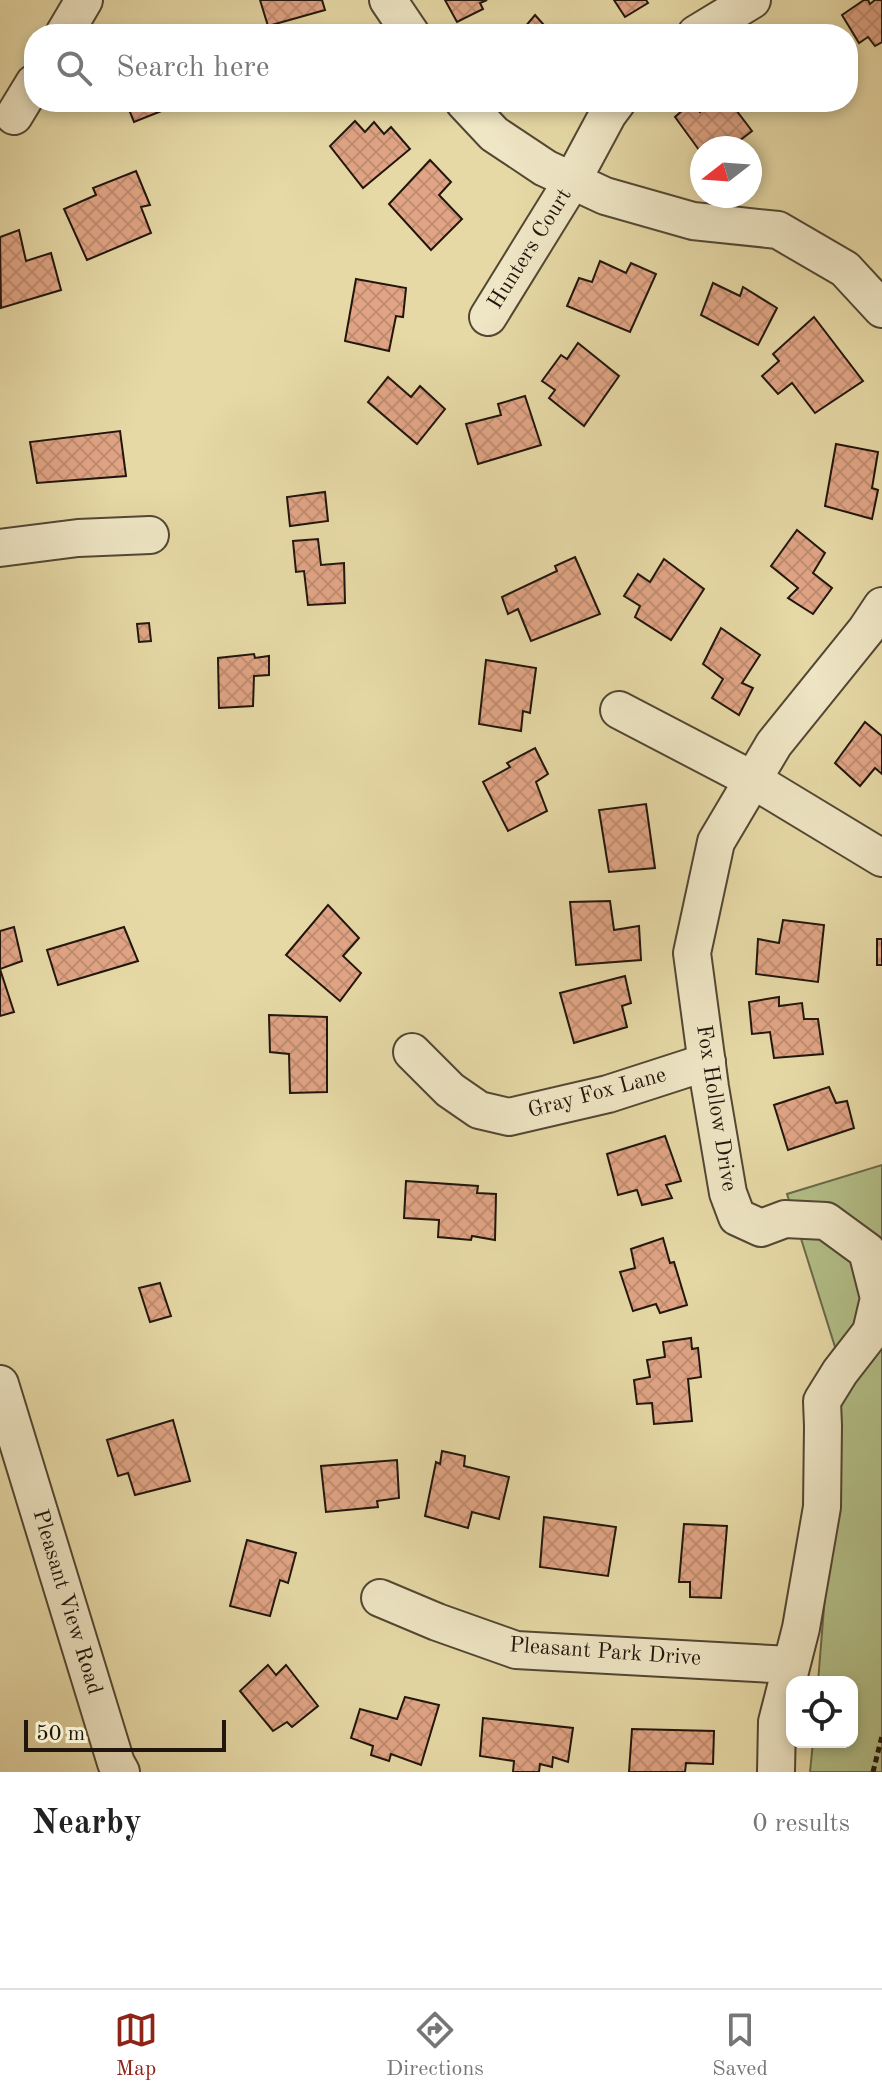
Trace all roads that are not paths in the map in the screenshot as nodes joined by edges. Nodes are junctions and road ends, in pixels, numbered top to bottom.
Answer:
1 (84, 0) edge
2 (388, 0) edge
3 (752, 0) edge
4 (70, 24) edge
5 (404, 24) edge
6 (712, 24) edge
7 (24, 100) edge
8 (473, 112) edge
9 (610, 112) edge
10 (14, 116) dead end
11 (572, 181) junction
12 (882, 309) edge
13 (488, 317) dead end
14 (150, 535) dead end
15 (0, 548) edge
16 (882, 606) edge
17 (619, 710) dead end
18 (753, 780) junction
19 (882, 858) edge
20 (412, 1052) dead end
21 (707, 1062) junction
22 (0, 1384) edge
23 (380, 1598) dead end
24 (791, 1665) junction
25 (121, 1772) edge
26 (776, 1772) edge

1 - 4 street
2 - 5 street
3 - 6 street
7 - 10 street
8 - 11 street
9 - 11 street, Hunters Court
11 - 12 street
11 - 13 street, Hunters Court
14 - 15 street
16 - 18 street, Fox Hollow Drive
17 - 18 street
18 - 19 street
18 - 21 street, Fox Hollow Drive
20 - 21 street, Gray Fox Lane
21 - 24 street, Fox Hollow Drive
22 - 25 street, Pleasant View Road
23 - 24 street, Pleasant Park Drive
24 - 26 street, Fox Hollow Drive

